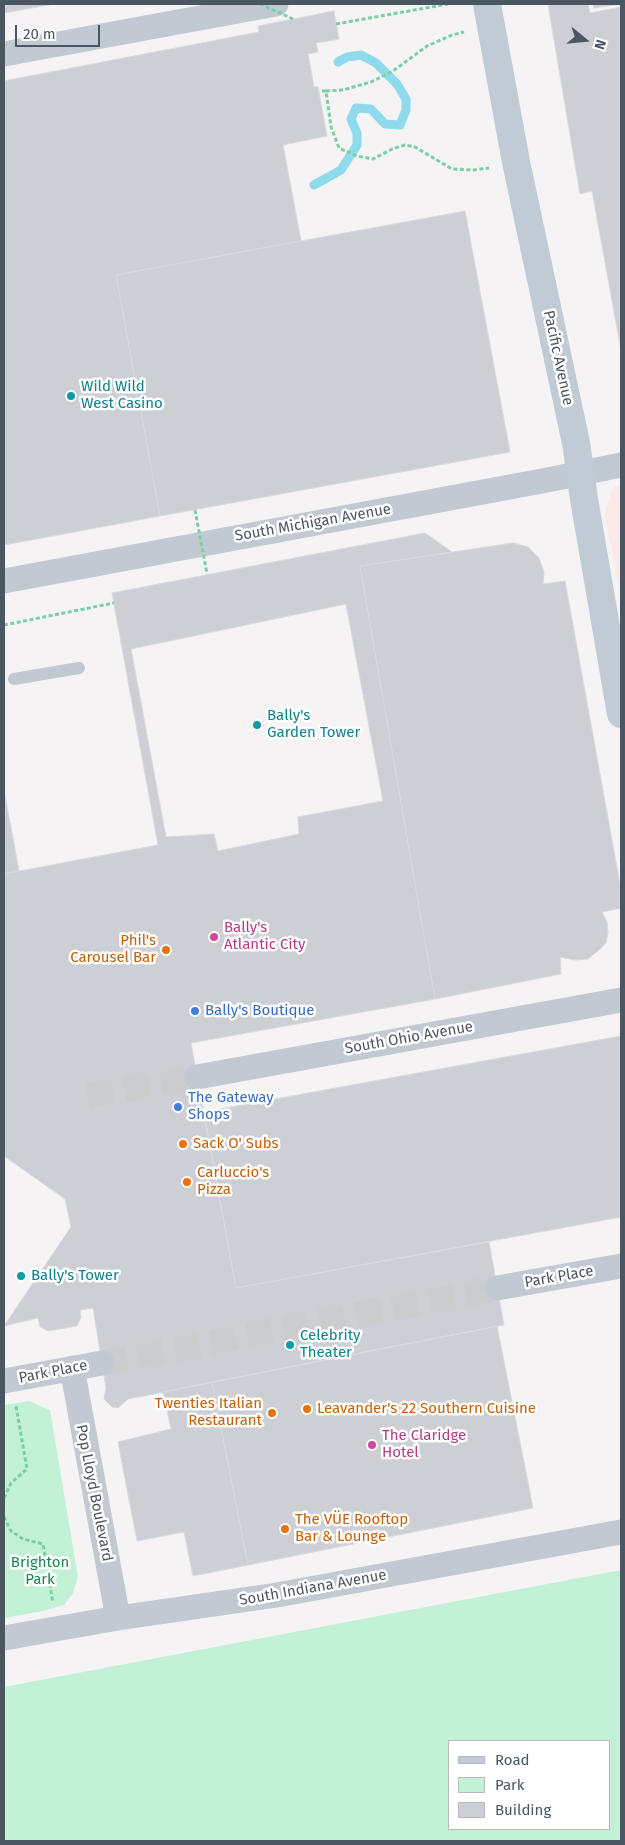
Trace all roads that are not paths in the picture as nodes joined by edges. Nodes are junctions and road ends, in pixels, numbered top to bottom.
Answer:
1 (284, 11) edge
2 (489, 15) edge
3 (4, 54) edge
4 (621, 465) edge
5 (580, 474) junction
6 (4, 581) edge
7 (79, 668) dead end
8 (14, 679) dead end
9 (621, 714) edge
10 (621, 1000) edge
11 (197, 1077) tunnel mouth
12 (621, 1266) edge
13 (496, 1288) tunnel mouth
14 (102, 1363) tunnel mouth
15 (72, 1368) junction
16 (7, 1380) edge
17 (621, 1532) edge
18 (118, 1618) junction
19 (4, 1638) edge

1 - 3 street
2 - 5 street, Pacific Avenue
4 - 5 street, South Michigan Avenue
5 - 6 street, South Michigan Avenue
5 - 9 street, Pacific Avenue
7 - 8 lane
10 - 11 street, South Ohio Avenue
12 - 13 street, Park Place
14 - 15 street, Park Place
15 - 16 street, Park Place
15 - 18 street, Pop Lloyd Boulevard
17 - 18 street, South Indiana Avenue
18 - 19 street, South Indiana Avenue

